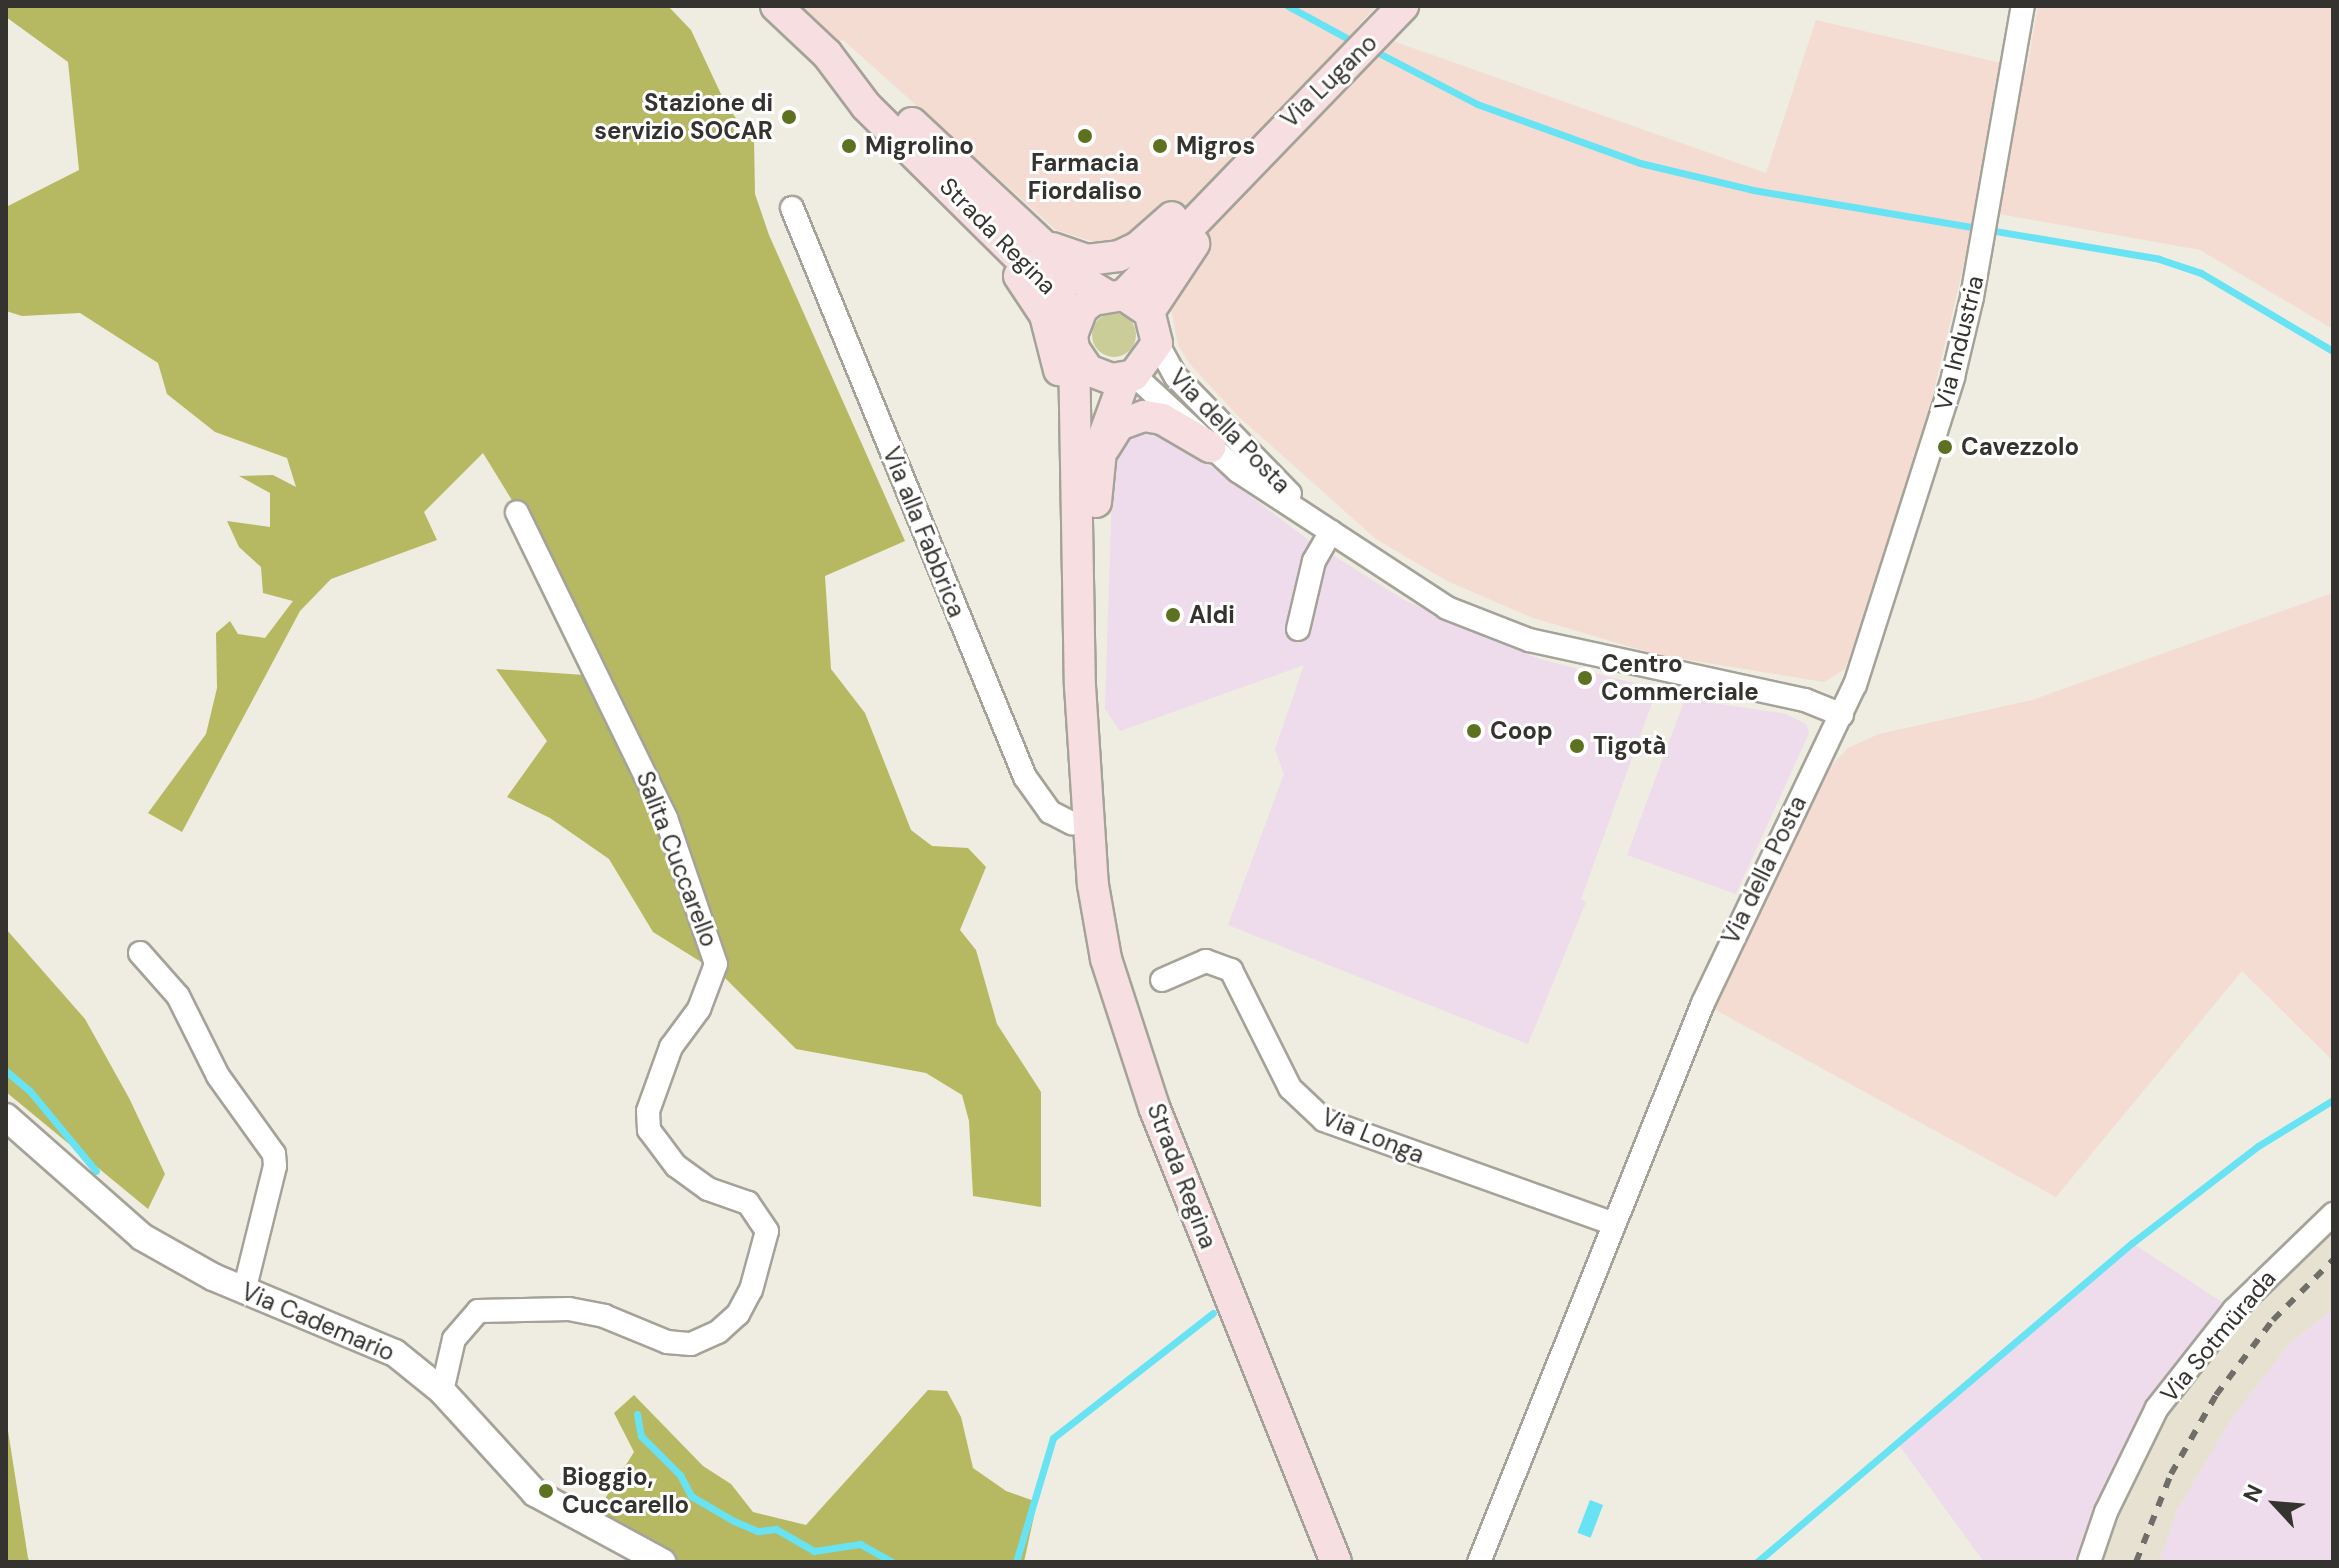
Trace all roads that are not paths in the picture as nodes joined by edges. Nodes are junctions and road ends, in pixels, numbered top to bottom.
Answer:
1 (776, 6) edge
2 (1403, 6) edge
3 (2023, 6) edge
4 (1366, 46) junction
5 (827, 54) junction
6 (1303, 104) junction
7 (931, 170) junction
8 (792, 208) dead end
9 (1032, 235) junction
10 (1115, 295) junction
11 (1149, 312) junction
12 (1073, 342) junction
13 (1157, 343) junction
14 (1130, 376) junction
15 (1210, 447) junction
16 (1098, 468) junction
17 (517, 512) dead end
18 (1310, 516) junction
19 (1331, 532) junction
20 (1298, 629) dead end
21 (1080, 686) junction
22 (1842, 715) junction
23 (1087, 776) junction
24 (1089, 822) junction
25 (140, 953) dead end
26 (1162, 980) dead end
27 (6, 1117) edge
28 (2333, 1214) edge
29 (1614, 1224) junction
30 (244, 1291) junction
31 (442, 1391) junction
32 (662, 1562) edge
33 (1336, 1562) edge
34 (1479, 1562) edge
35 (2089, 1562) edge

1 - 5 main road, Strada Regina
2 - 4 main road, Via Lugano
3 - 22 street, Via Industria
4 - 6 main road, Via Lugano
4 - 11 main road
5 - 7 main road, Strada Regina
5 - 9 main road
6 - 9 main road
6 - 10 main road, Via Lugano
7 - 12 main road, Strada Regina
7 - 21 main road
8 - 24 street, Via alla Fabbrica
9 - 10 main road
10 - 11 main road
10 - 12 main road
11 - 13 main road
12 - 14 main road
12 - 21 main road, Strada Regina
13 - 14 main road
13 - 18 street, Via della Posta
14 - 15 street, Via della Posta
14 - 16 main road, Strada Regina
15 - 16 main road
15 - 18 street, Via della Posta
16 - 23 main road, Strada Regina
17 - 31 street, Salita Cuccarello
18 - 19 street, Via della Posta
19 - 20 street
19 - 22 street, Via della Posta
21 - 23 main road, Strada Regina
22 - 29 street, Via della Posta
23 - 24 main road, Strada Regina
24 - 33 main road, Strada Regina
25 - 30 street
26 - 29 street, Via Longa
27 - 30 street, Via Cademario
28 - 35 street, Via Sotmürada
29 - 34 street, Via della Posta
30 - 31 street, Via Cademario
31 - 32 street, Via Cademario

